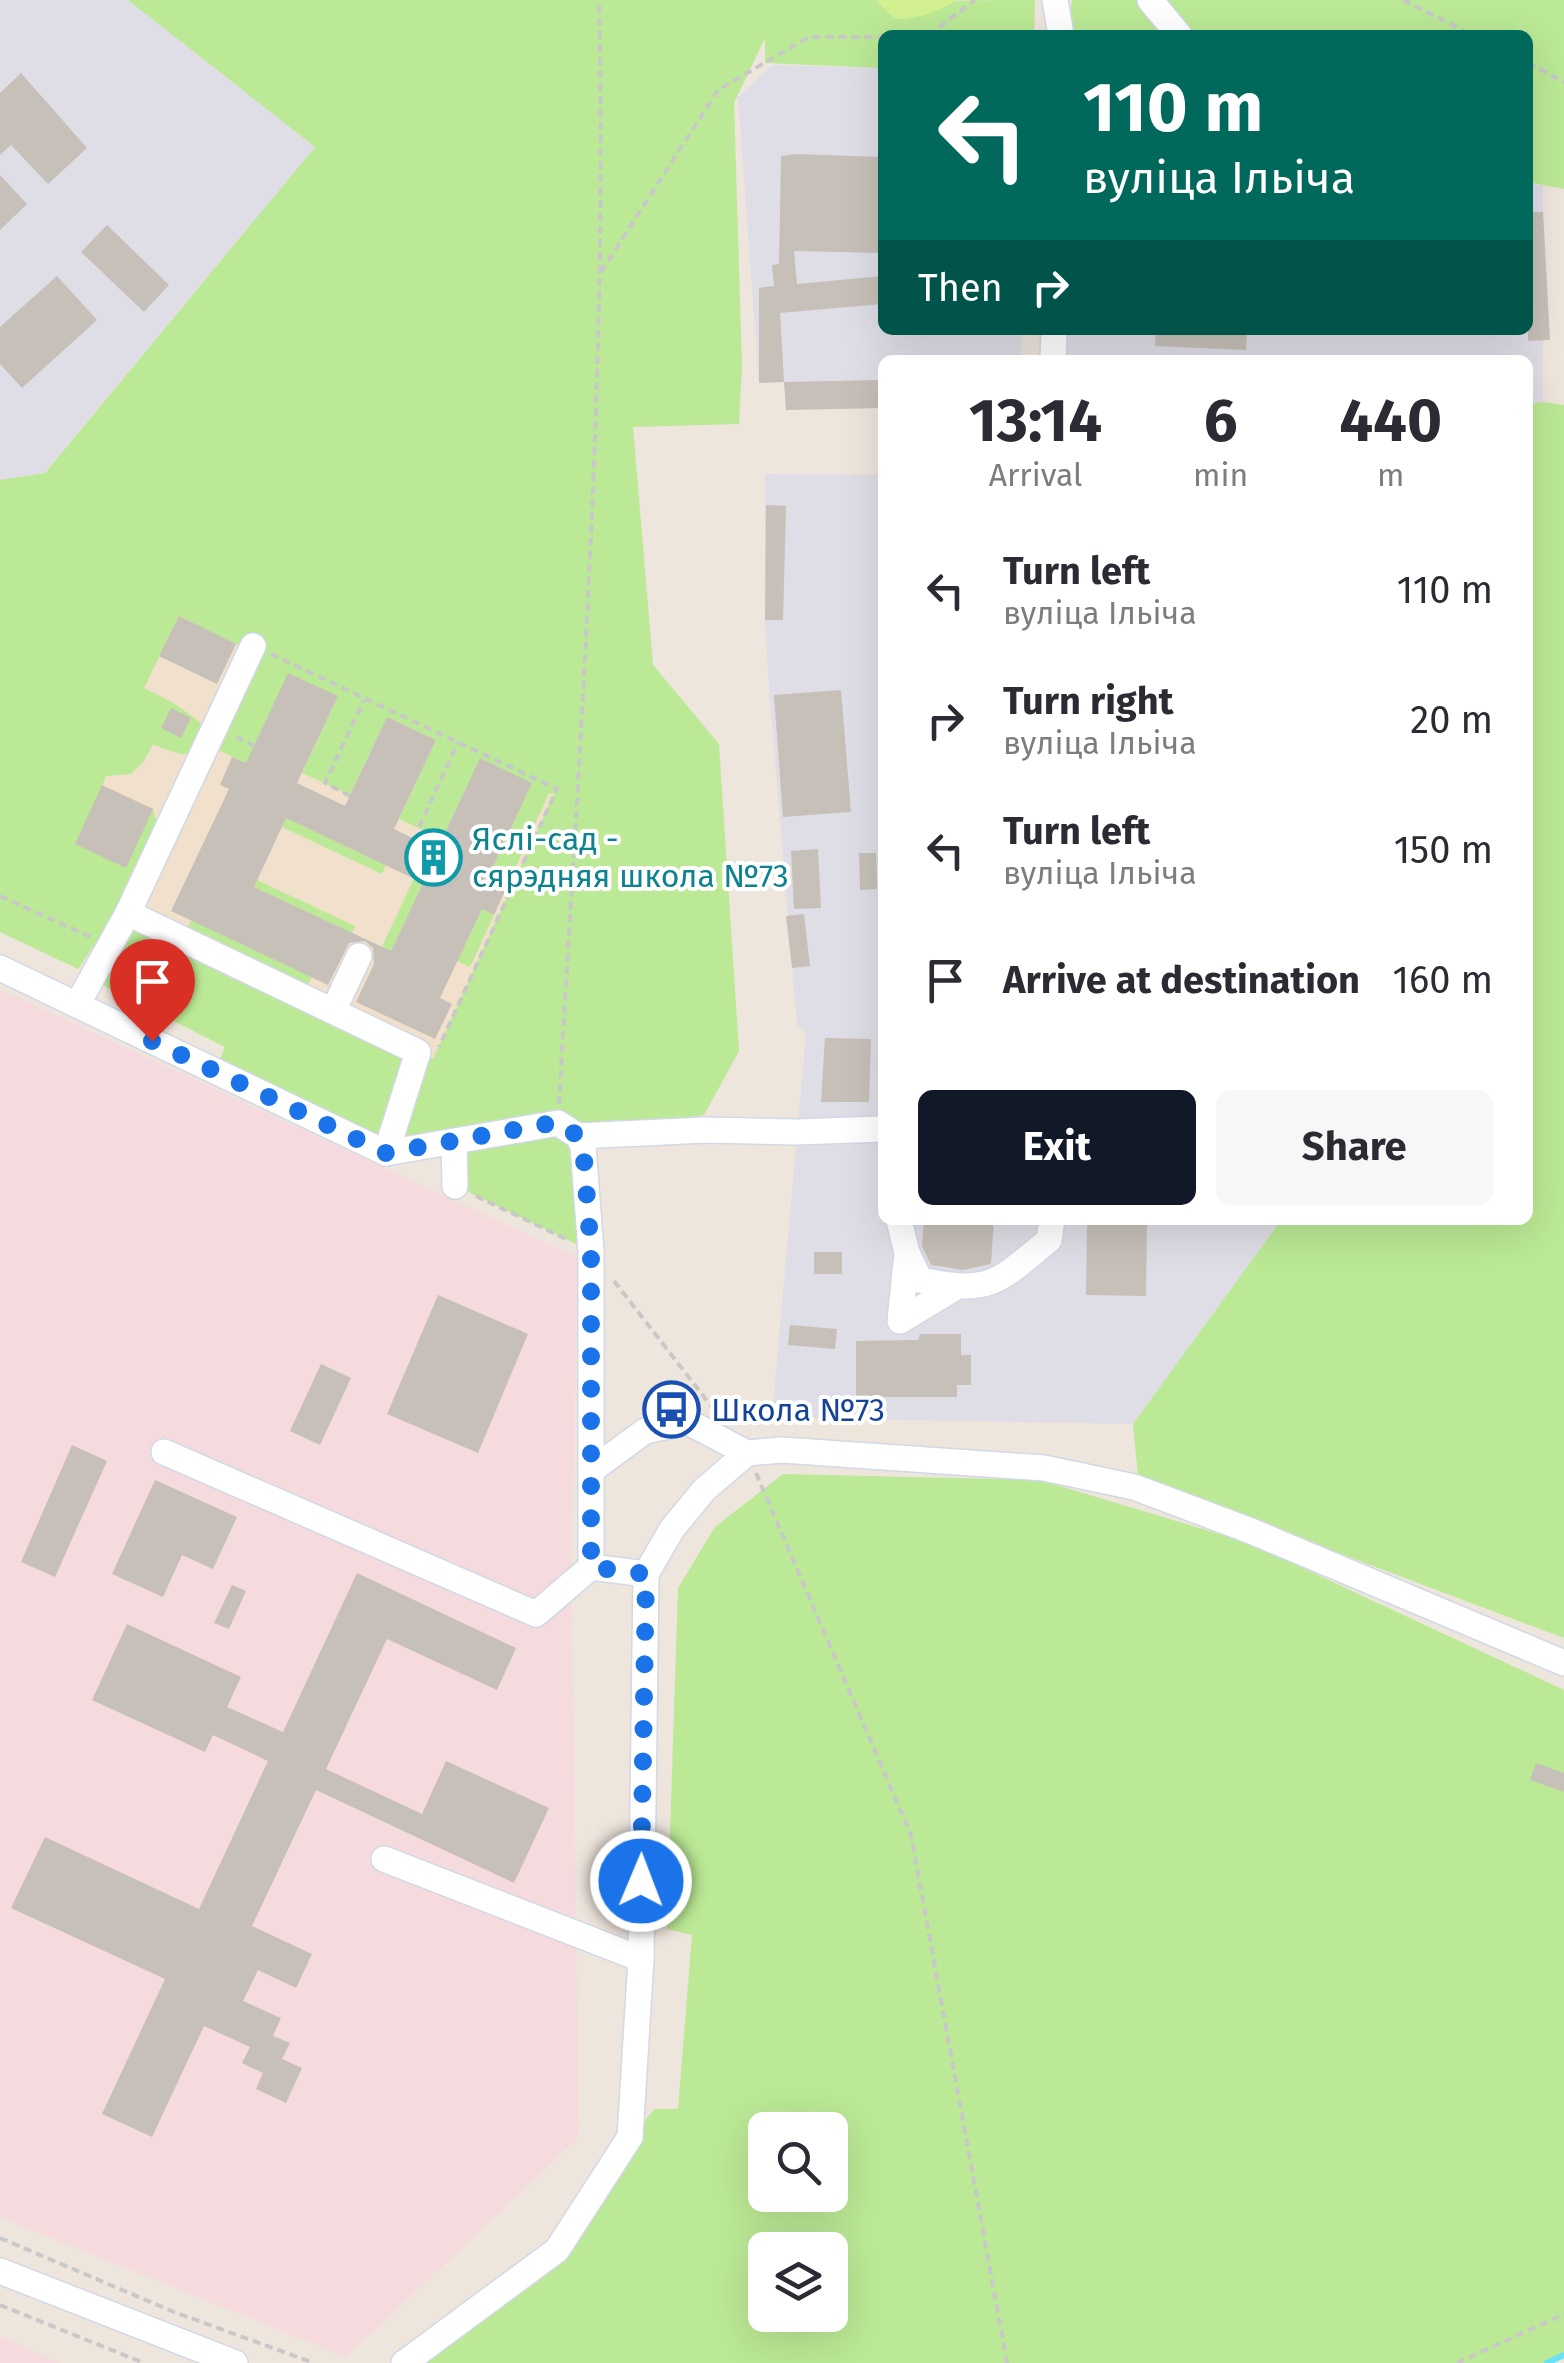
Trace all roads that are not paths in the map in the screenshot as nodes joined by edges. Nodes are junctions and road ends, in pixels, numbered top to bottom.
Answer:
1 (1055, 0) edge
2 (1150, 0) edge
3 (1060, 30) edge
4 (1176, 30) edge
5 (253, 646) road end
6 (128, 913) junction
7 (359, 956) dead end
8 (0, 968) edge
9 (77, 1005) junction
10 (333, 1012) junction
11 (878, 1129) edge
12 (568, 1130) junction
13 (454, 1141) junction
14 (386, 1153) junction
15 (455, 1186) dead end
16 (900, 1225) edge
17 (1051, 1225) edge
18 (907, 1253) junction
19 (956, 1287) junction
20 (164, 1452) dead end
21 (748, 1453) junction
22 (592, 1470) junction
23 (591, 1567) junction
24 (646, 1574) junction
25 (1564, 1663) edge
26 (384, 1860) dead end
27 (640, 1959) junction
28 (0, 2271) edge
29 (235, 2363) edge
30 (404, 2363) edge

1 - 3 street
2 - 4 street
5 - 6 street
6 - 9 street
6 - 10 street
7 - 10 street
8 - 9 street
9 - 14 street
10 - 14 street
11 - 12 street
12 - 13 street
12 - 22 street
13 - 14 street
13 - 15 street
16 - 18 street
17 - 19 street
18 - 19 street
18 - 19 street
20 - 23 street
21 - 22 street
21 - 24 street
21 - 25 street
22 - 23 street
23 - 24 street
24 - 27 street
26 - 27 street
27 - 30 street
28 - 29 street

